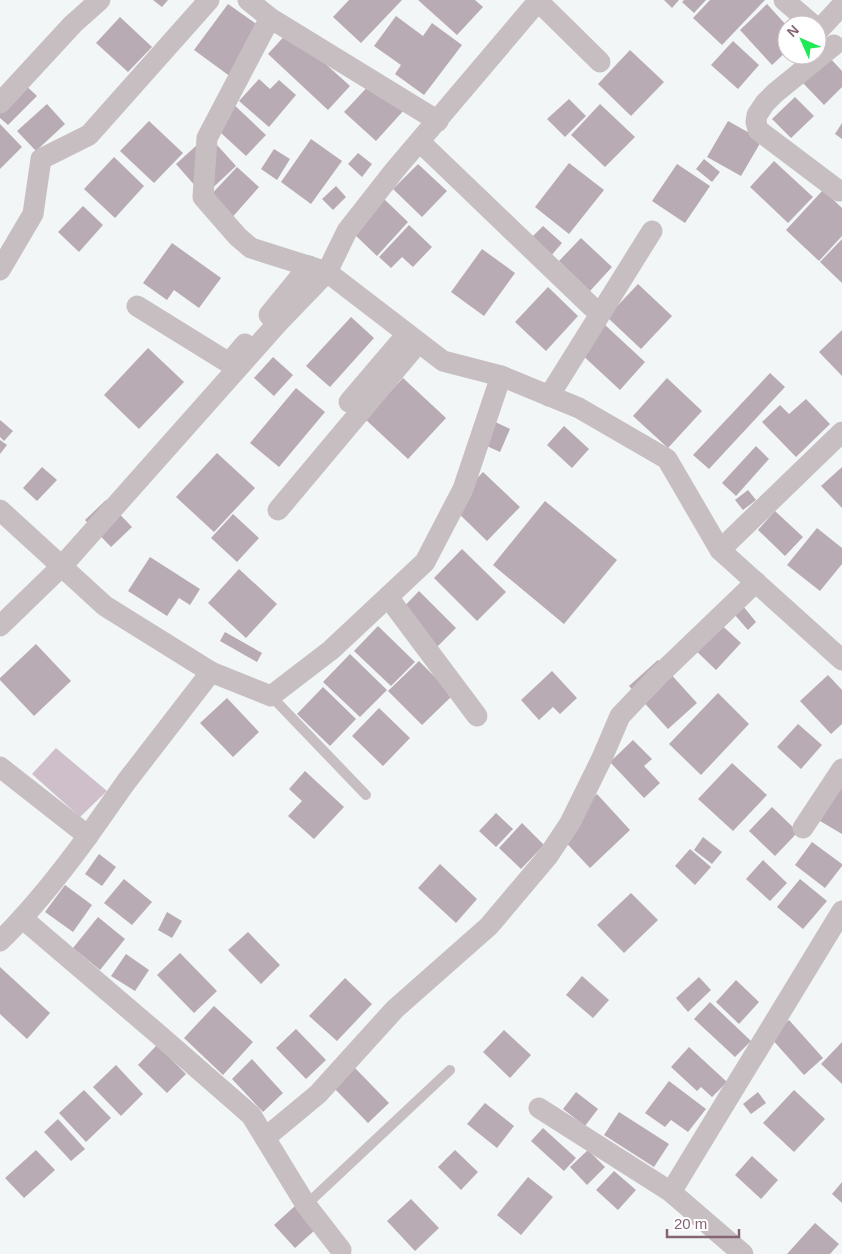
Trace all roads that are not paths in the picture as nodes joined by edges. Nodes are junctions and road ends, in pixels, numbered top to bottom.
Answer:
1 (100, 0) edge
2 (209, 0) edge
3 (248, 0) edge
4 (538, 0) edge
5 (784, 0) edge
6 (842, 5) edge
7 (801, 15) edge
8 (270, 18) junction
9 (827, 32) edge
10 (600, 62) dead end
11 (800, 65) edge
12 (0, 103) edge
13 (438, 121) junction
14 (420, 142) junction
15 (840, 191) dead end
16 (652, 232) dead end
17 (318, 269) junction
18 (0, 270) edge
19 (136, 306) dead end
20 (592, 308) dead end
21 (412, 338) junction
22 (501, 376) junction
23 (549, 396) junction
24 (349, 402) dead end
25 (842, 432) edge
26 (0, 510) edge
27 (278, 510) dead end
28 (720, 550) junction
29 (62, 566) junction
30 (756, 582) junction
31 (388, 597) junction
32 (0, 626) edge
33 (842, 660) edge
34 (211, 672) junction
35 (271, 696) junction
36 (477, 716) dead end
37 (0, 766) edge
38 (842, 769) edge
39 (366, 795) dead end
40 (803, 828) dead end
41 (88, 836) junction
42 (842, 911) edge
43 (22, 918) junction
44 (0, 941) edge
45 (450, 1070) dead end
46 (539, 1108) dead end
47 (265, 1138) junction
48 (672, 1192) junction
49 (306, 1205) junction
50 (343, 1253) edge
51 (743, 1254) edge

1 - 12 street
2 - 18 street
3 - 8 street
4 - 10 street
4 - 13 street
5 - 7 street
6 - 9 street
8 - 13 street
8 - 17 street
11 - 15 street
13 - 14 street
14 - 17 street
14 - 20 street
16 - 23 street
17 - 19 street
17 - 21 street
17 - 29 street
21 - 22 street
21 - 24 street
21 - 27 street
22 - 23 street
22 - 31 street
23 - 28 street
25 - 28 street
26 - 29 street
28 - 30 street
29 - 32 street
29 - 34 street
30 - 33 street
30 - 47 street
31 - 35 street
31 - 36 street
34 - 35 street
34 - 41 street
35 - 39 lane
37 - 41 street
38 - 40 street
41 - 43 street
42 - 48 street
43 - 44 street
43 - 47 street
45 - 49 lane
46 - 48 street
47 - 49 street
48 - 51 street
49 - 50 street

